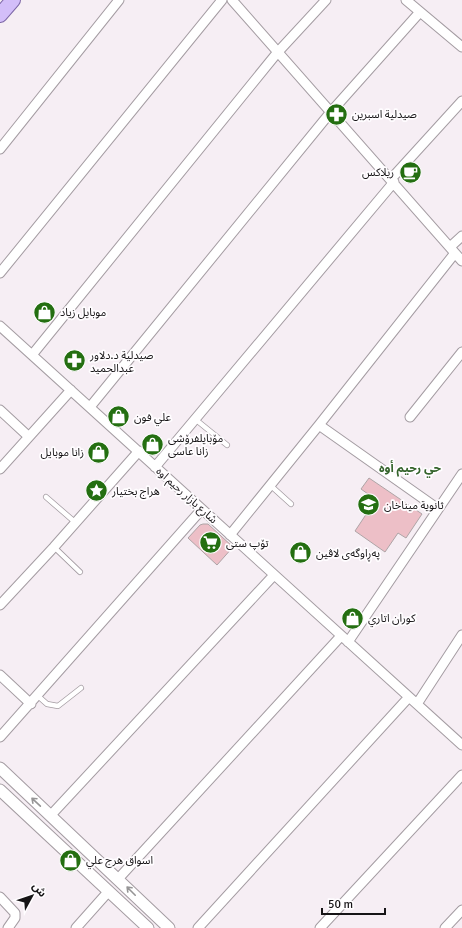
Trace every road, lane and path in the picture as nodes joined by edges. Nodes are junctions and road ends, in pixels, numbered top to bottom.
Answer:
1 (13, 0) edge
2 (119, 0) edge
3 (222, 0) edge
4 (232, 0) edge
5 (326, 0) edge
6 (406, 0) edge
7 (420, 12) junction
8 (0, 15) edge
9 (462, 47) edge
10 (278, 53) junction
11 (462, 101) edge
12 (330, 113) junction
13 (0, 149) edge
14 (392, 181) junction
15 (462, 236) edge
16 (452, 250) junction
17 (462, 261) edge
18 (0, 273) edge
19 (0, 326) edge
20 (462, 352) edge
21 (32, 355) junction
22 (71, 390) junction
23 (90, 407) junction
24 (0, 410) edge
25 (410, 417) dead end
26 (196, 419) junction
27 (319, 425) junction
28 (28, 436) junction
29 (227, 445) dead end
30 (138, 452) junction
31 (155, 467) junction
32 (0, 469) edge
33 (462, 474) edge
34 (270, 485) junction
35 (46, 497) dead end
36 (291, 504) dead end
37 (438, 509) junction
38 (202, 510) junction
39 (76, 523) junction
40 (230, 535) junction
41 (54, 547) junction
42 (80, 572) dead end
43 (274, 575) junction
44 (2, 599) edge
45 (462, 634) edge
46 (345, 639) junction
47 (0, 675) edge
48 (80, 688) dead end
49 (38, 696) junction
50 (409, 697) junction
51 (31, 704) junction
52 (417, 704) junction
53 (0, 737) edge
54 (462, 745) edge
55 (0, 768) edge
56 (462, 775) edge
57 (0, 790) edge
58 (51, 815) junction
59 (118, 879) junction
60 (108, 892) junction
61 (0, 897) edge
62 (147, 907) junction
63 (462, 910) edge
64 (138, 918) junction
65 (8, 928) edge
66 (76, 928) edge
67 (148, 928) edge
68 (169, 928) edge
69 (198, 928) edge
70 (320, 928) edge
71 (445, 928) edge

1 - 8 main road
2 - 13 street
3 - 18 street
4 - 10 street
5 - 10 street
6 - 7 street
7 - 9 street
7 - 12 street
10 - 12 street
10 - 21 street
11 - 14 street
12 - 14 street
12 - 23 street
14 - 16 street
14 - 26 street
15 - 16 street
16 - 17 street
16 - 27 street
19 - 21 street, شارع بازار رحيم اوه
20 - 25 street
21 - 22 street, شارع بازار رحيم اوه
22 - 23 street, شارع بازار رحيم اوه
22 - 28 street
23 - 30 street, شارع بازار رحيم اوه
24 - 28 street
26 - 29 lane
26 - 31 street
27 - 34 street
27 - 37 street
28 - 32 street
30 - 31 street, شارع بازار رحيم اوه
30 - 39 street
31 - 38 street, شارع بازار رحيم اوه
33 - 37 street
34 - 36 lane
34 - 40 street
35 - 39 lane
37 - 46 street
38 - 40 street, شارع بازار رحيم اوه
38 - 49 street
39 - 41 street
40 - 43 street, شارع بازار رحيم اوه
41 - 42 lane
41 - 44 street
43 - 46 street, شارع بازار رحيم اوه
43 - 58 street
45 - 52 street
46 - 50 street, شارع بازار رحيم اوه
46 - 59 street
47 - 51 street
48 - 49 lane
49 - 51 street
50 - 52 street, شارع بازار رحيم اوه
50 - 69 street
51 - 53 street
52 - 54 street, شارع بازار رحيم اوه
58 -> 55 street
56 - 70 street
57 - 60 street
58 - 59 street
62 -> 59 street
60 - 64 street
60 - 66 street
61 - 65 street
62 - 64 street
62 - 68 street
63 - 71 street
64 - 67 street

